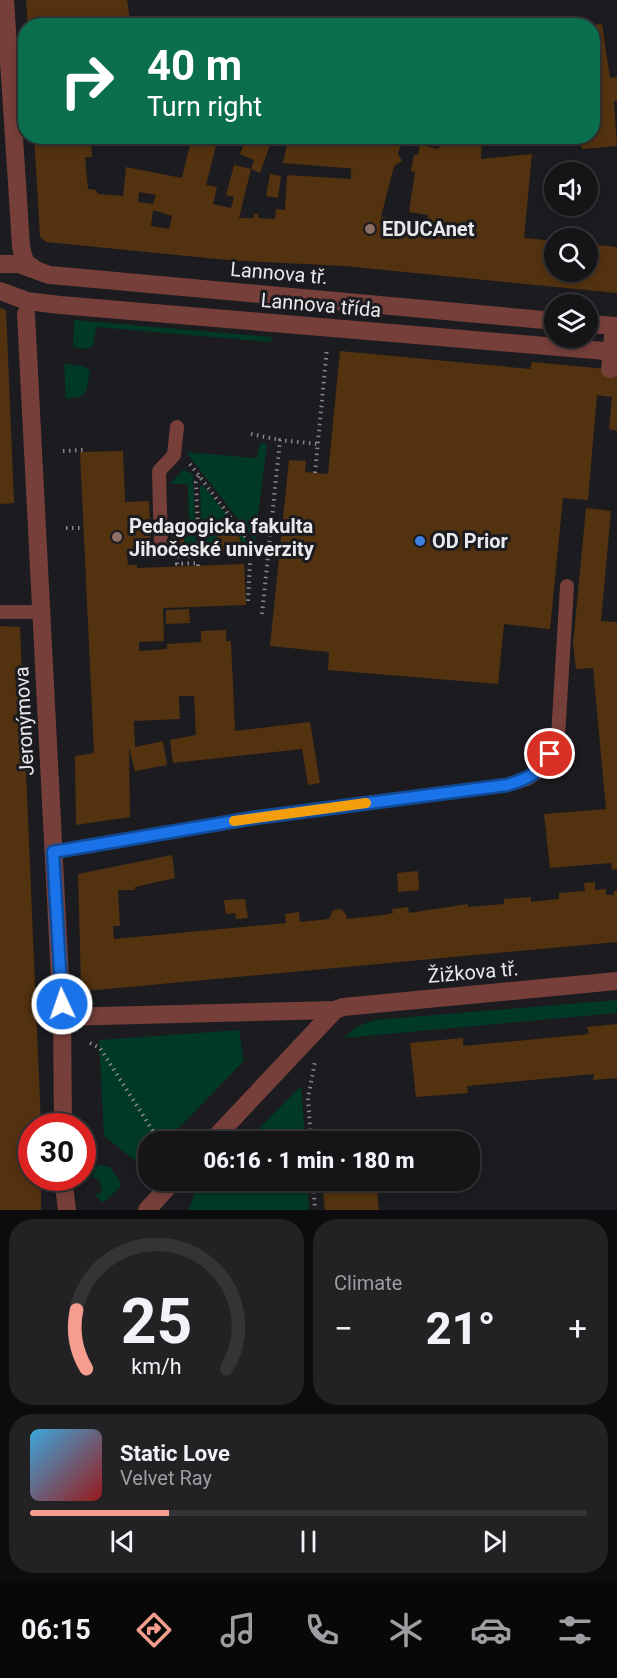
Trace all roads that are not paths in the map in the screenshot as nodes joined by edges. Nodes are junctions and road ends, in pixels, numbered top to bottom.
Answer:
1 (5, 0) edge
2 (21, 237) junction
3 (2, 265) edge
4 (35, 269) junction
5 (0, 291) edge
6 (26, 307) junction
7 (544, 320) edge
8 (598, 325) edge
9 (615, 326) edge
10 (613, 358) edge
11 (177, 427) dead end
12 (161, 546) dead end
13 (567, 586) dead end
14 (0, 612) edge
15 (40, 612) junction
16 (53, 852) junction
17 (617, 981) edge
18 (335, 1010) junction
19 (62, 1017) junction
20 (63, 1113) edge
21 (221, 1131) edge
22 (65, 1191) edge
23 (164, 1191) edge
24 (67, 1210) edge
25 (147, 1210) edge

1 - 2 street
2 - 3 street
2 - 4 street
3 - 4 street, Lannova tř.
4 - 7 street, Lannova tř.
5 - 6 street, Lannova třída
6 - 10 street, Lannova třída
6 - 15 street, Jeronýmova
8 - 9 street
9 - 10 street, Lannova třída
11 - 12 lane
13 - 16 lane
14 - 15 lane
15 - 16 street, Jeronýmova
16 - 19 street, Jeronýmova
17 - 18 street, Žižkova tř.
18 - 19 street, Žižkova tř.
18 - 21 street
19 - 20 street, Jeronýmova
22 - 24 street
23 - 25 street

